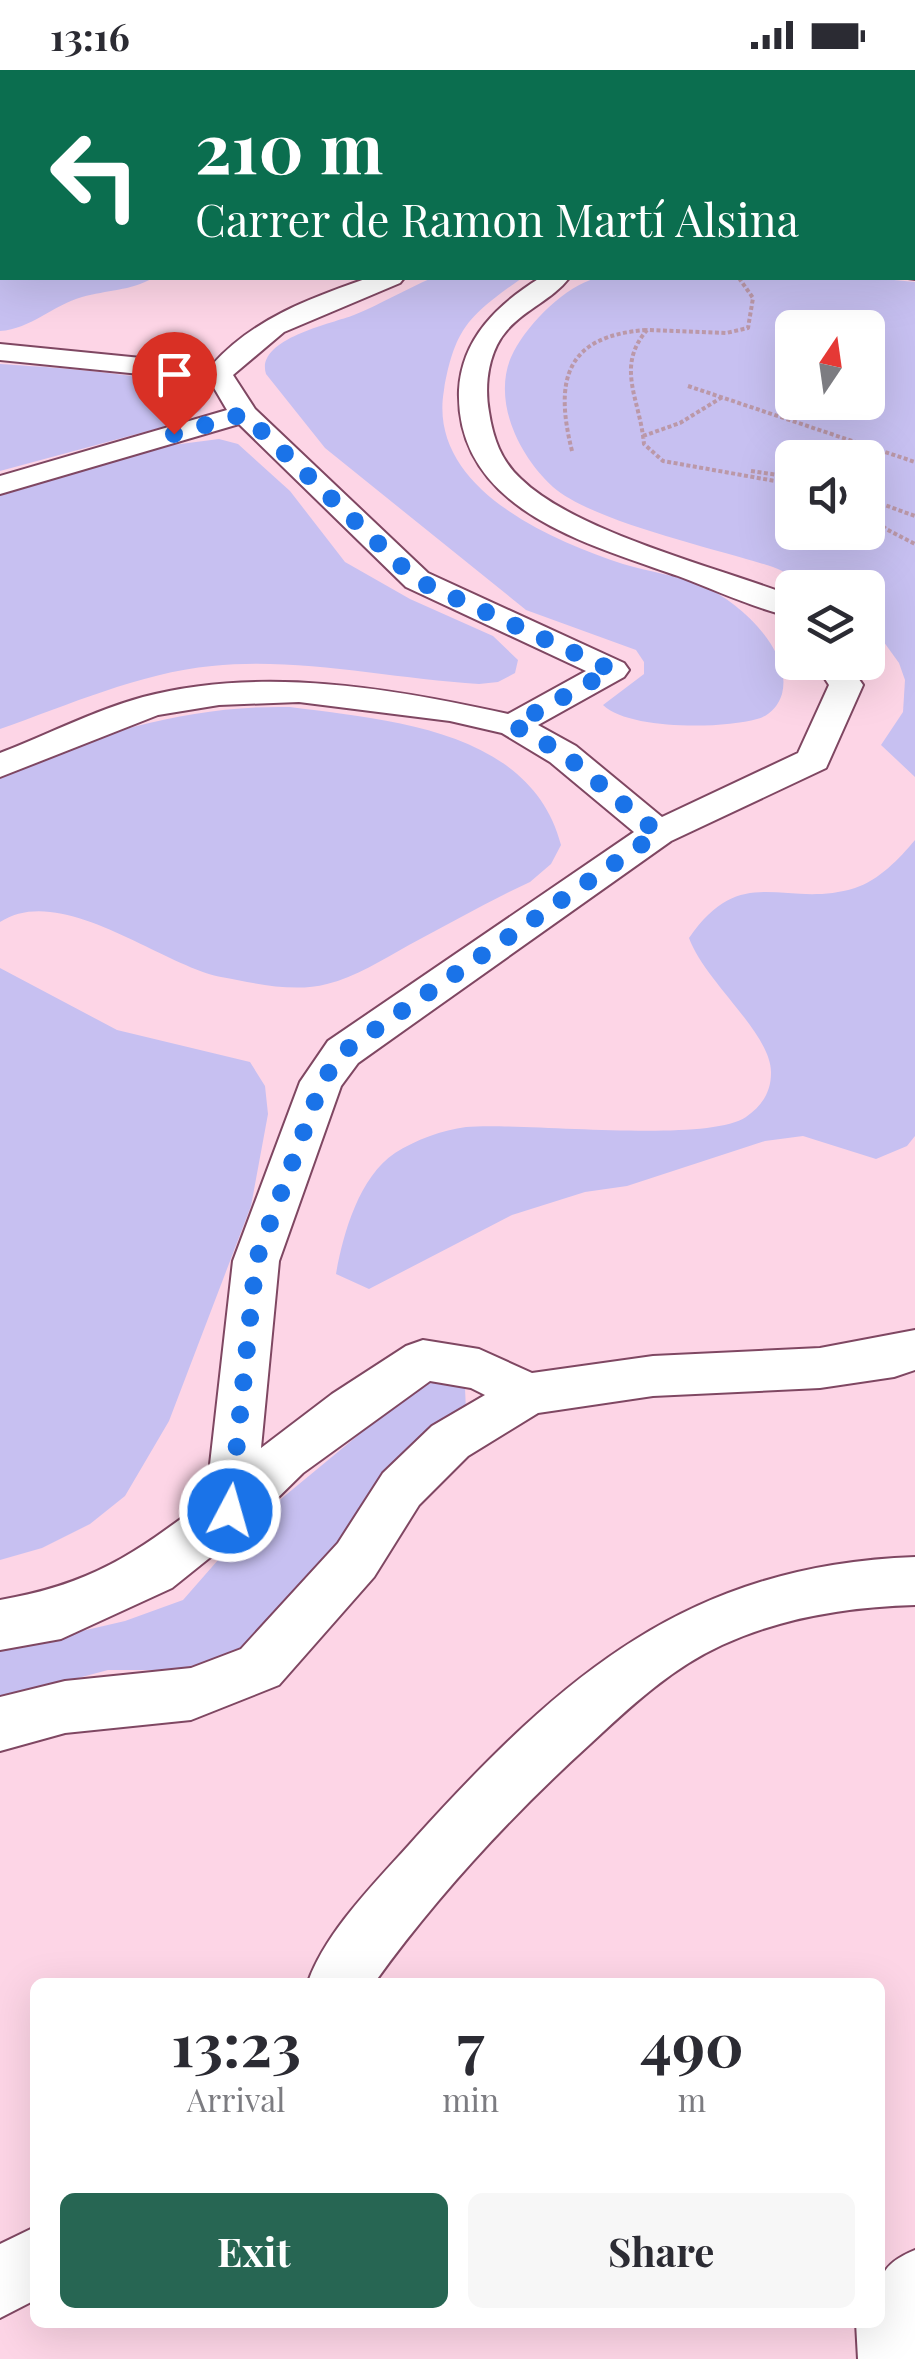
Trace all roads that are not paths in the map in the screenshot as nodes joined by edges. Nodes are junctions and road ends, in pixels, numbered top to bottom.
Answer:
1 (315, 280) dead end
2 (385, 280) edge
3 (553, 280) edge
4 (360, 289) junction
5 (0, 352) edge
6 (219, 374) junction
7 (244, 414) junction
8 (0, 484) edge
9 (775, 601) edge
10 (843, 680) edge
11 (513, 725) junction
12 (0, 766) edge
13 (658, 833) junction
14 (915, 1350) edge
15 (528, 1394) junction
16 (230, 1511) junction
17 (915, 1580) edge
18 (0, 1625) edge
19 (0, 1724) edge
20 (341, 1978) edge
21 (30, 2263) edge
22 (0, 2284) edge
23 (915, 2284) edge
24 (892, 2359) edge

1 - 4 street
2 - 4 street
3 - 9 street
4 - 6 street
5 - 6 street
6 - 7 street
7 - 8 street
7 - 11 street
10 - 13 street
11 - 12 street
11 - 13 street
13 - 16 street
14 - 15 street
15 - 16 street
15 - 19 street
16 - 18 street
17 - 20 street
21 - 22 street
23 - 24 street

